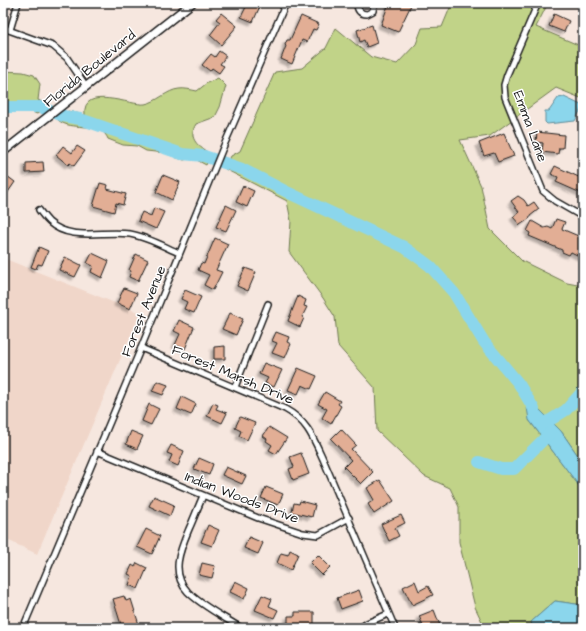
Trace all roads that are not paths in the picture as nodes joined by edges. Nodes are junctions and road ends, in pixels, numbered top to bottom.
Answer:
1 (18, 3) edge
2 (192, 3) edge
3 (286, 3) edge
4 (357, 3) edge
5 (374, 3) edge
6 (538, 3) edge
7 (3, 28) edge
8 (10, 30) junction
9 (86, 86) junction
10 (3, 152) edge
11 (39, 210) dead end
12 (583, 217) edge
13 (179, 253) junction
14 (268, 304) dead end
15 (141, 348) junction
16 (235, 388) junction
17 (98, 451) junction
18 (203, 496) junction
19 (349, 518) junction
20 (388, 614) junction
21 (23, 628) edge
22 (241, 628) edge
23 (360, 628) edge
24 (395, 628) edge

1 - 8 street
2 - 9 street, Florida Boulevard
3 - 13 street, Forest Avenue
4 - 5 street
6 - 12 street, Emma Lane
7 - 8 street
8 - 9 street
9 - 10 street, Florida Boulevard
11 - 13 street
13 - 15 street, Forest Avenue
14 - 16 street
15 - 16 street, Forest Marsh Drive
15 - 17 street, Forest Avenue
16 - 19 street, Forest Marsh Drive
17 - 18 street, Indian Woods Drive
17 - 21 street, Forest Avenue
18 - 19 street, Indian Woods Drive
18 - 22 street
19 - 20 street
20 - 23 street
20 - 24 street

